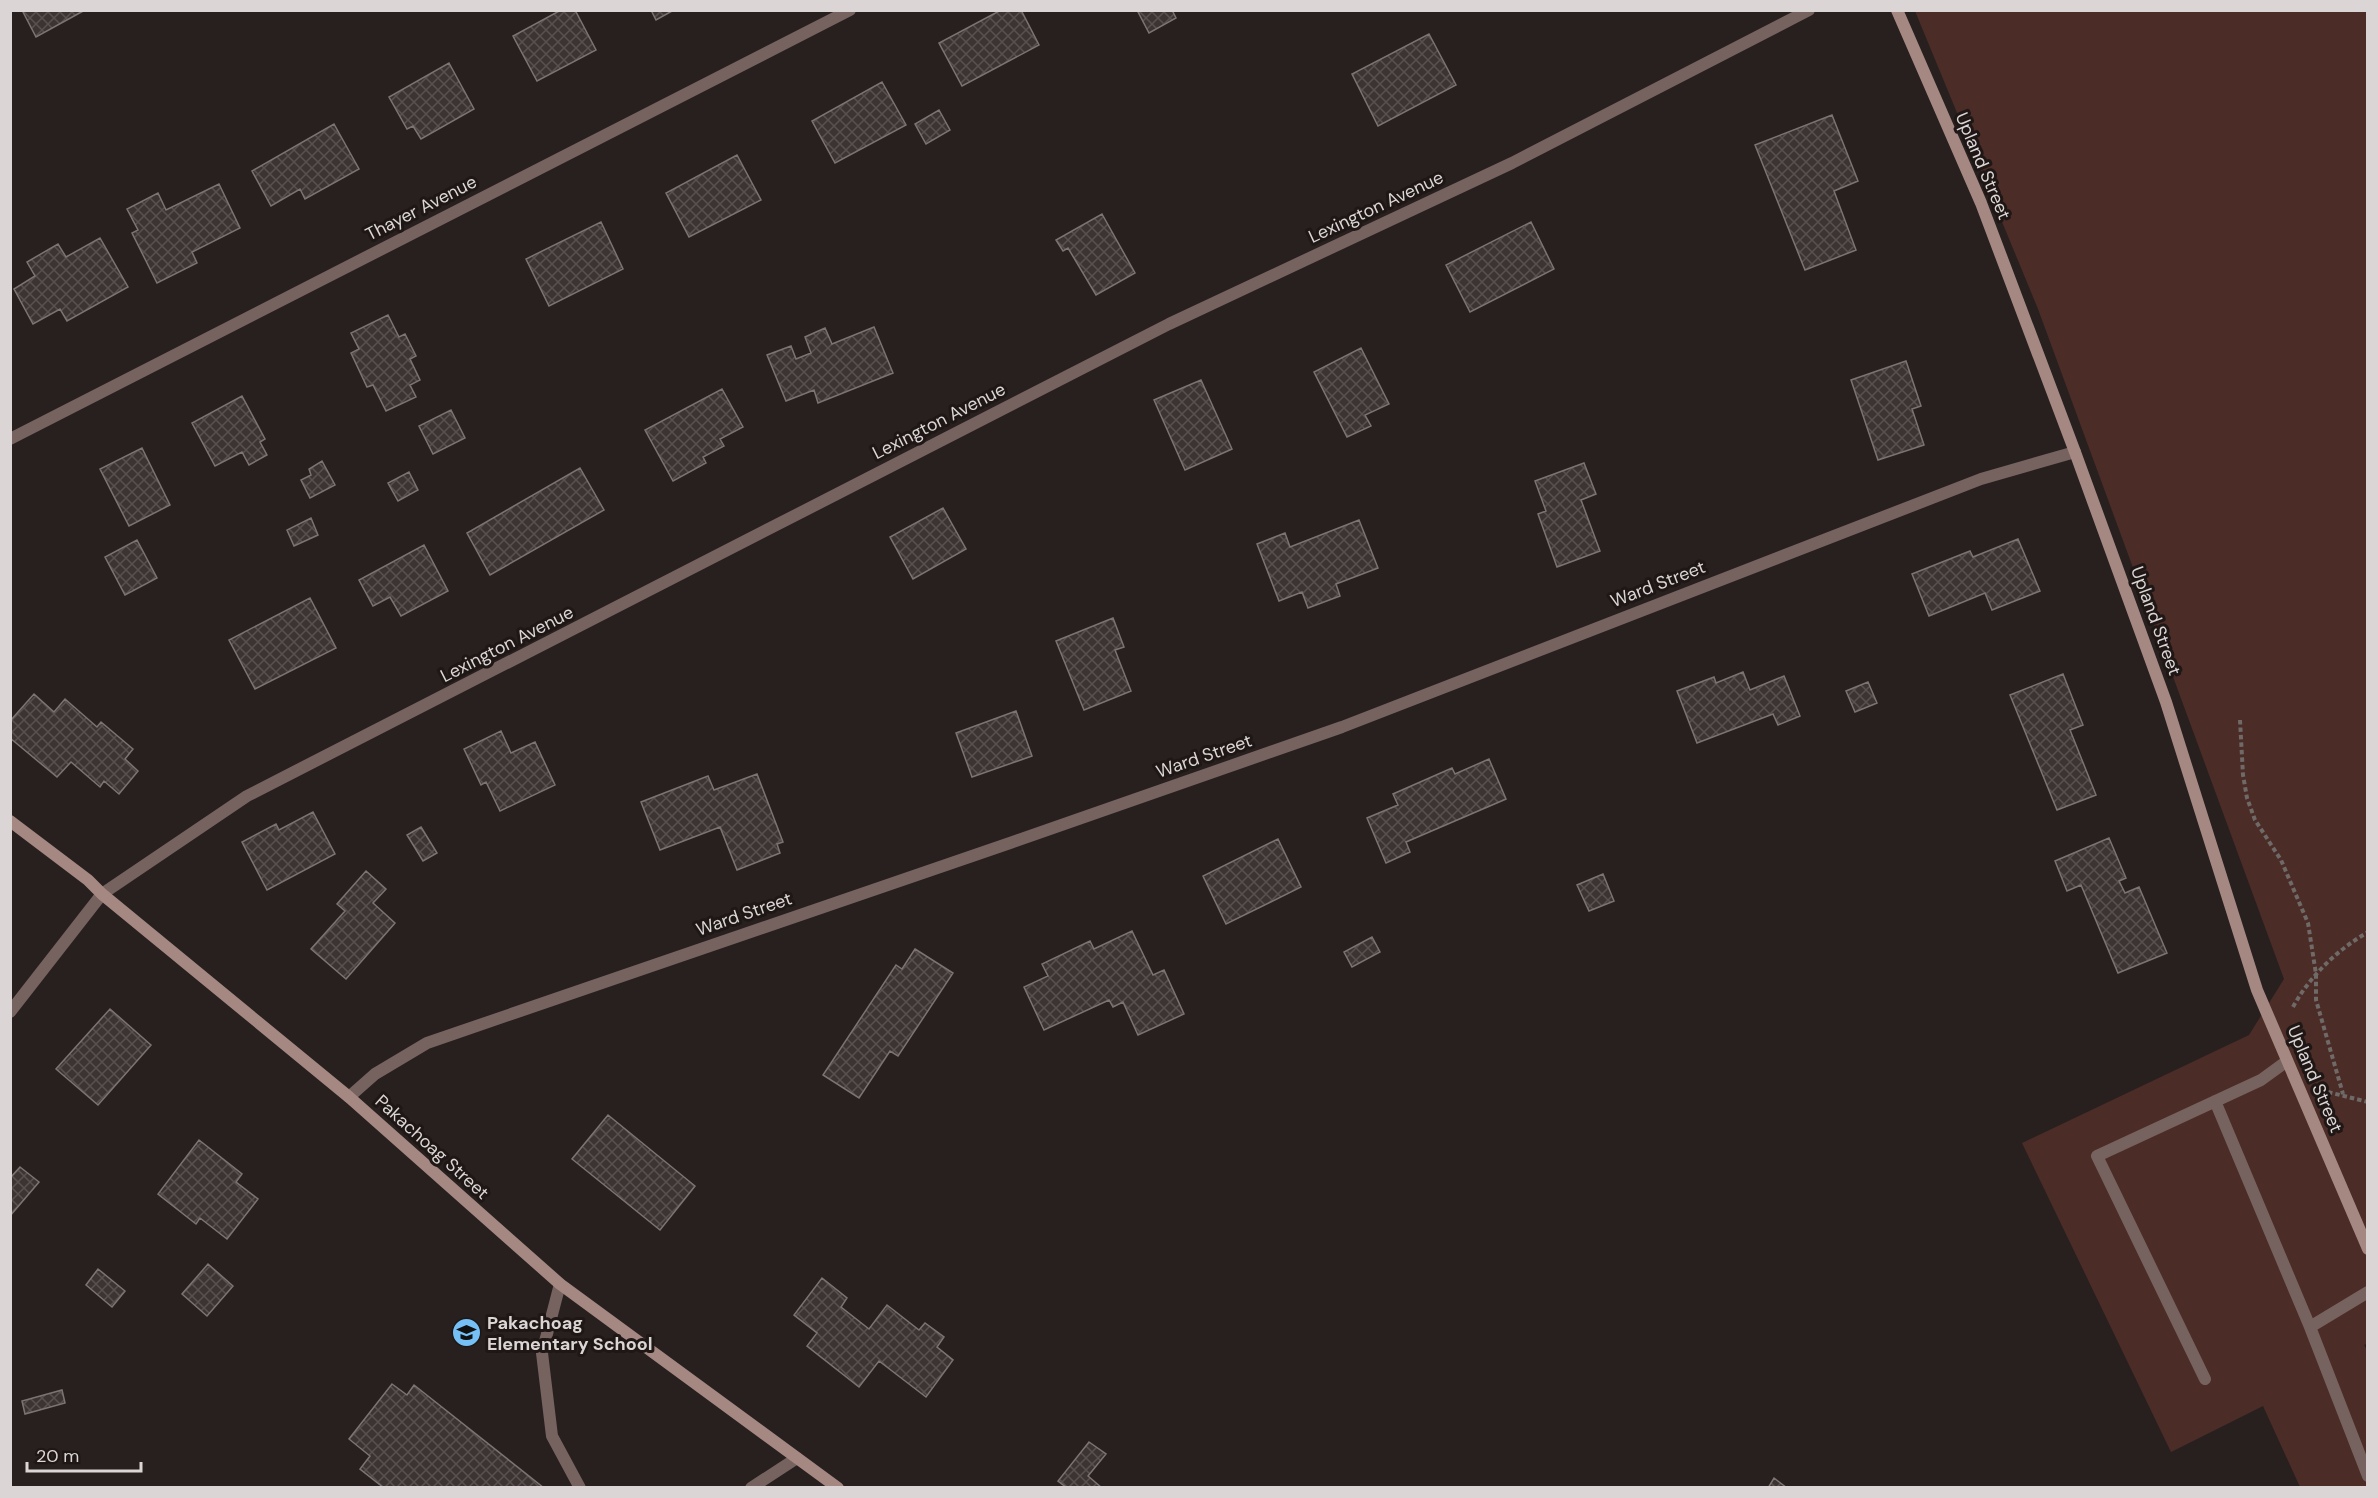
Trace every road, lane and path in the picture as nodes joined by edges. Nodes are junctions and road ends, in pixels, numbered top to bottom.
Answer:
1 (850, 10) edge
2 (1809, 10) edge
3 (1898, 10) edge
4 (10, 439) edge
5 (2075, 452) junction
6 (2240, 720) dead end
7 (10, 821) edge
8 (102, 894) junction
9 (2367, 932) edge
10 (2316, 974) junction
11 (10, 1012) edge
12 (2277, 1036) junction
13 (2287, 1061) junction
14 (2300, 1087) junction
15 (2343, 1094) junction
16 (349, 1097) junction
17 (2215, 1101) junction
18 (2367, 1102) edge
19 (2367, 1249) edge
20 (560, 1284) junction
21 (2367, 1292) edge
22 (2310, 1328) junction
23 (2205, 1379) dead end
24 (797, 1458) junction
25 (2367, 1476) edge
26 (580, 1488) edge
27 (751, 1488) edge
28 (838, 1488) edge

1 - 4 street, Thayer Avenue
2 - 8 street, Lexington Avenue
3 - 5 street, Upland Street
5 - 12 street, Upland Street
5 - 16 street, Ward Street
6 - 10 path
7 - 8 street, Pakachoag Street
8 - 11 street, Lexington Avenue
8 - 16 street, Pakachoag Street
9 - 10 path
10 - 12 path
10 - 15 path
12 - 13 street, Upland Street
13 - 14 street, Upland Street
13 - 17 street
14 - 15 path
14 - 19 street, Upland Street
15 - 18 path
16 - 20 street, Pakachoag Street
17 - 22 street
17 - 23 street
20 - 24 street, Pakachoag Street
20 - 26 street
21 - 22 street
22 - 25 street
24 - 27 street
24 - 28 street, Pakachoag Street

